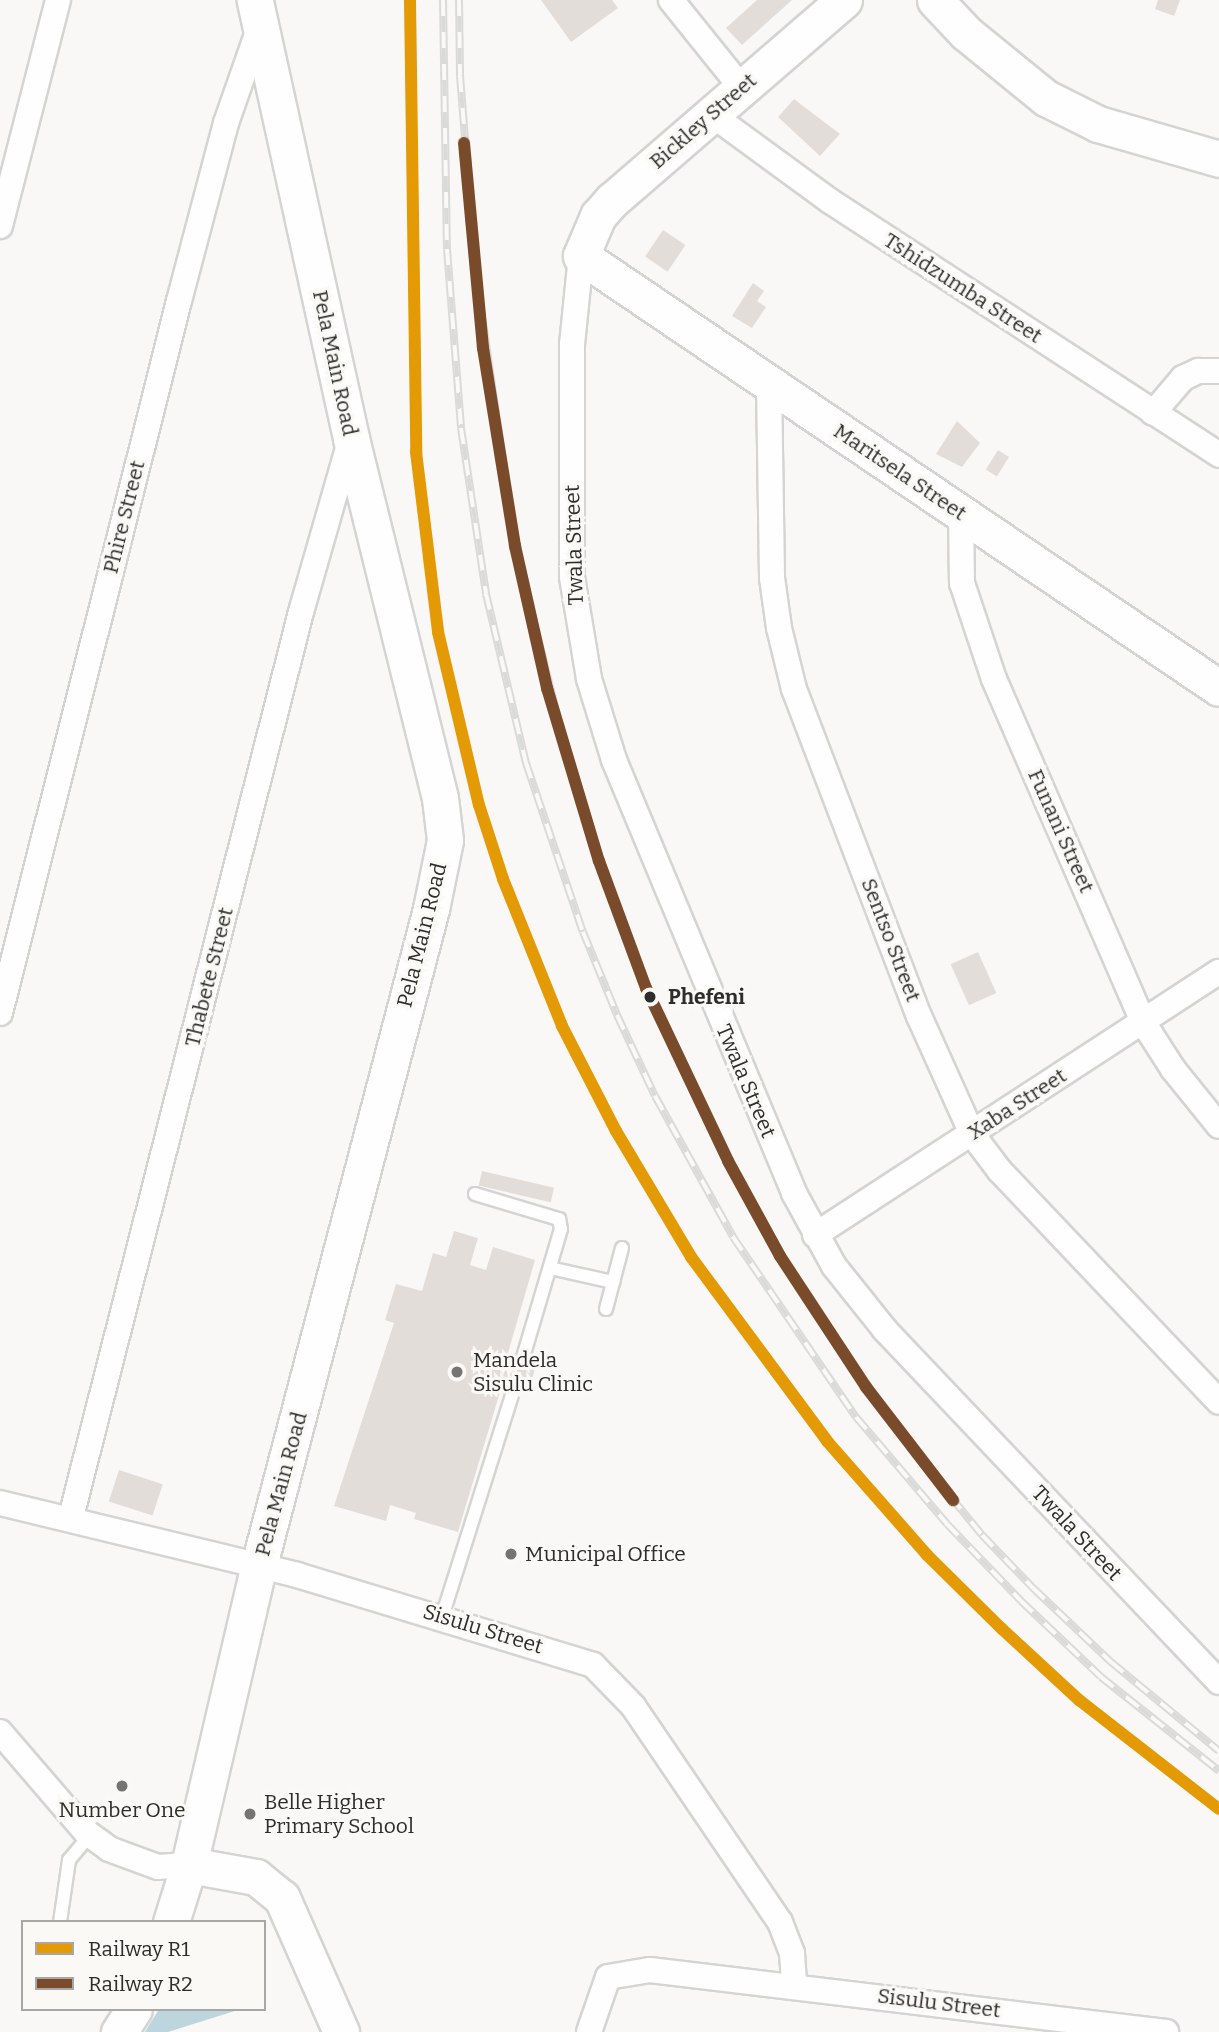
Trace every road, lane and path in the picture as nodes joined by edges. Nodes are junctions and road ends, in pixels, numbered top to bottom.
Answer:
1 (58, 0) edge
2 (671, 0) edge
3 (844, 0) edge
4 (934, 0) edge
5 (254, 6) edge
6 (741, 87) junction
7 (711, 114) junction
8 (1219, 159) edge
9 (0, 226) edge
10 (581, 256) junction
11 (1219, 371) edge
12 (769, 386) junction
13 (1153, 413) junction
14 (351, 438) junction
15 (1219, 455) edge
16 (961, 513) junction
17 (1219, 688) edge
18 (1219, 972) edge
19 (0, 1013) edge
20 (1143, 1022) junction
21 (1219, 1126) edge
22 (972, 1134) junction
23 (475, 1194) dead end
24 (815, 1235) junction
25 (622, 1248) dead end
26 (550, 1268) junction
27 (613, 1282) junction
28 (606, 1309) dead end
29 (523, 1357) dead end
30 (515, 1386) dead end
31 (1219, 1402) edge
32 (0, 1503) edge
33 (71, 1517) junction
34 (259, 1565) junction
35 (442, 1617) junction
36 (1219, 1682) edge
37 (0, 1732) edge
38 (90, 1835) junction
39 (189, 1865) junction
40 (61, 1920) edge
41 (172, 1920) edge
42 (794, 1984) junction
43 (133, 2011) edge
44 (119, 2032) edge
45 (341, 2032) edge
46 (589, 2032) edge
47 (1166, 2032) edge

1 - 9 street
2 - 6 street
3 - 6 main road, Bickley Street
4 - 8 main road
5 - 14 main road, Pela Main Road
5 - 19 street, Phire Street
6 - 7 main road, Bickley Street
7 - 10 main road, Bickley Street
7 - 13 street, Tshidzumba Street
10 - 12 main road, Maritsela Street
10 - 24 street, Twala Street
11 - 13 street
12 - 16 main road, Maritsela Street
12 - 22 street, Sentso Street
13 - 15 street, Tshidzumba Street
14 - 33 street, Thabete Street
14 - 34 main road, Pela Main Road
16 - 17 main road, Maritsela Street
16 - 20 street, Funani Street
18 - 20 street, Xaba Street
20 - 21 street, Funani Street
20 - 22 street, Xaba Street
22 - 24 street, Xaba Street
22 - 31 street, Sentso Street
23 - 26 lane
24 - 36 street, Twala Street
25 - 27 lane
26 - 27 lane
26 - 29 lane
27 - 28 lane
30 - 35 lane
32 - 33 street, Sisulu Street
33 - 34 street, Sisulu Street
34 - 35 street, Sisulu Street
34 - 39 main road, Pela Main Road
35 - 42 street, Sisulu Street
37 - 38 street
38 - 39 street
38 - 40 lane
39 - 41 main road, Pela Main Road
39 - 45 main road
42 - 46 street, Sisulu Street
42 - 47 street, Sisulu Street
43 - 44 main road

